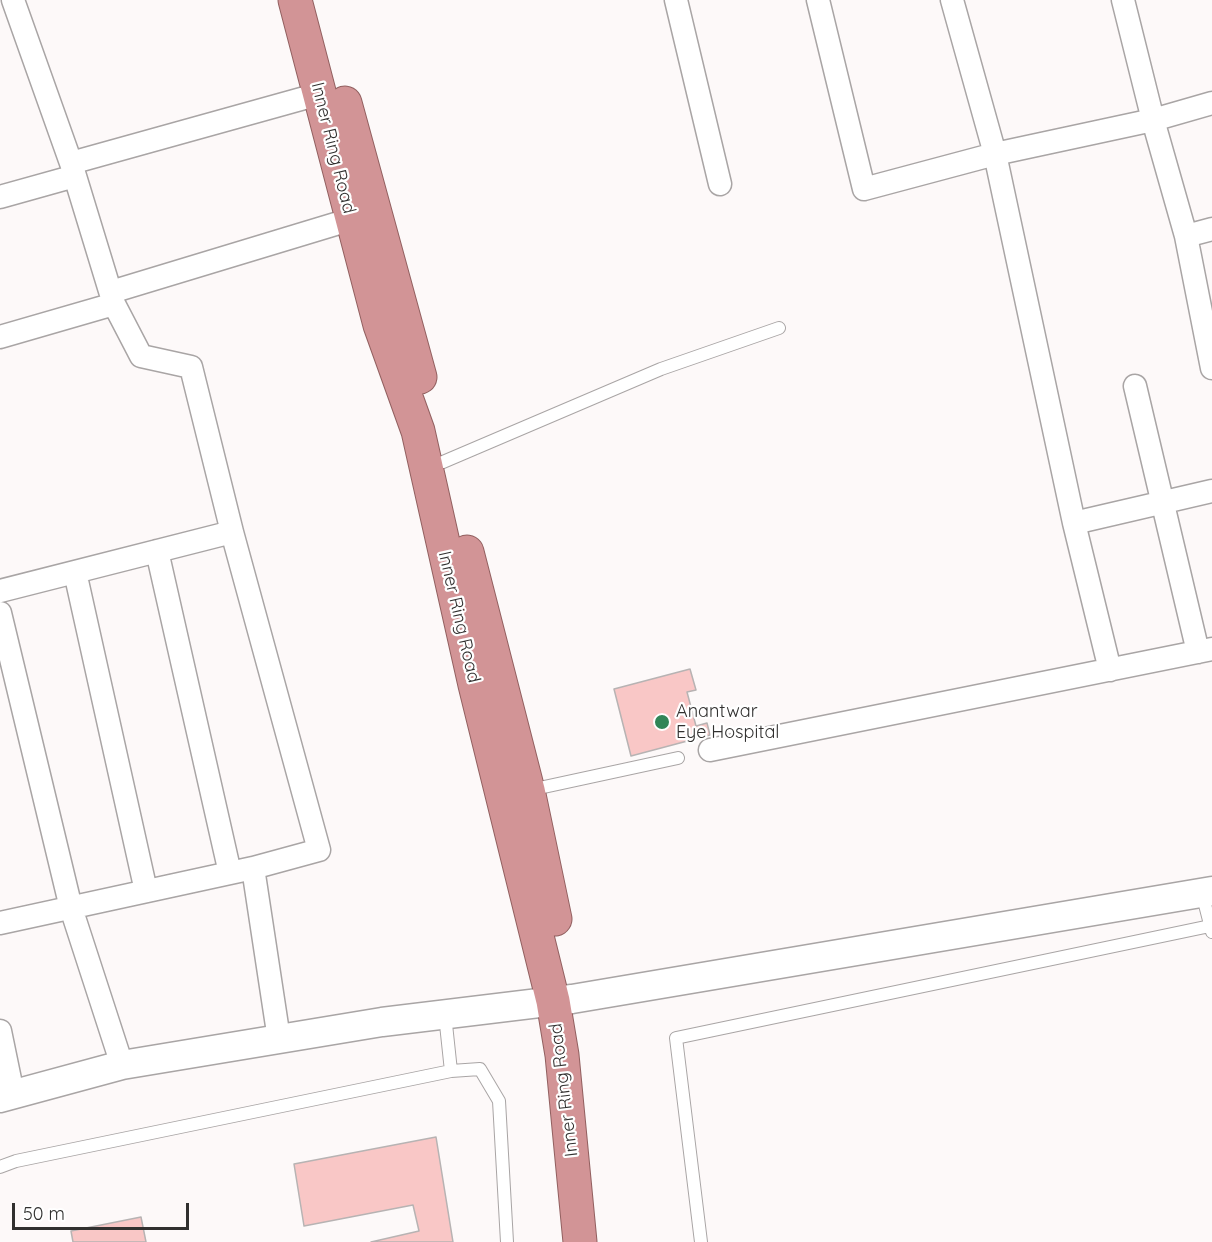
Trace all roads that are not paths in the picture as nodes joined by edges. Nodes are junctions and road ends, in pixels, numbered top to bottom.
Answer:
1 (14, 0) edge
2 (295, 0) edge
3 (317, 0) edge
4 (676, 0) edge
5 (818, 0) edge
6 (952, 0) edge
7 (1123, 0) edge
8 (320, 94) junction
9 (1212, 103) edge
10 (1153, 120) junction
11 (995, 154) junction
12 (73, 170) junction
13 (720, 184) dead end
14 (0, 197) edge
15 (352, 219) junction
16 (1212, 229) edge
17 (1186, 236) junction
18 (113, 298) junction
19 (779, 328) dead end
20 (0, 337) edge
21 (1211, 357) edge
22 (1136, 386) dead end
23 (443, 462) junction
24 (1212, 491) edge
25 (1162, 502) junction
26 (1074, 523) junction
27 (232, 532) junction
28 (157, 551) junction
29 (75, 572) junction
30 (0, 591) edge
31 (0, 613) edge
32 (1205, 650) edge
33 (1110, 670) junction
34 (710, 750) dead end
35 (678, 758) dead end
36 (528, 790) junction
37 (253, 868) junction
38 (230, 873) junction
39 (146, 891) junction
40 (1207, 892) edge
41 (70, 908) junction
42 (0, 923) edge
43 (1211, 929) edge
44 (563, 1000) junction
45 (445, 1015) junction
46 (0, 1031) edge
47 (279, 1039) junction
48 (122, 1065) junction
49 (451, 1071) junction
50 (7, 1096) edge
51 (0, 1167) edge
52 (507, 1242) edge
53 (580, 1242) edge
54 (596, 1242) edge
55 (701, 1242) edge

1 - 12 street
2 - 8 highway, Inner Ring Road
3 - 23 highway, Inner Ring Road
4 - 13 street
5 - 11 street
6 - 11 street
7 - 10 street
8 - 12 street
8 - 15 highway, Inner Ring Road
9 - 10 street
10 - 11 street
10 - 17 street
11 - 26 street
12 - 14 street
12 - 18 street
15 - 18 street
15 - 44 highway, Inner Ring Road
16 - 17 street
17 - 21 street
18 - 20 street
18 - 27 street
19 - 23 lane
22 - 25 street
23 - 36 highway, Inner Ring Road
24 - 25 street
25 - 26 street
25 - 32 street
26 - 33 street
27 - 28 street
27 - 37 street
28 - 29 street
28 - 38 street
29 - 30 street
29 - 39 street
31 - 41 street
32 - 33 street
33 - 34 street
35 - 36 lane
36 - 44 highway, Inner Ring Road
37 - 38 street
37 - 47 street
38 - 39 street
39 - 41 street
40 - 43 lane
40 - 44 street
41 - 42 street
41 - 48 street
43 - 55 lane
44 - 45 street
44 - 53 highway, Inner Ring Road
44 - 54 highway, Inner Ring Road
45 - 47 street
45 - 49 lane
46 - 50 street
47 - 48 street
48 - 50 street
49 - 51 lane
49 - 52 lane

